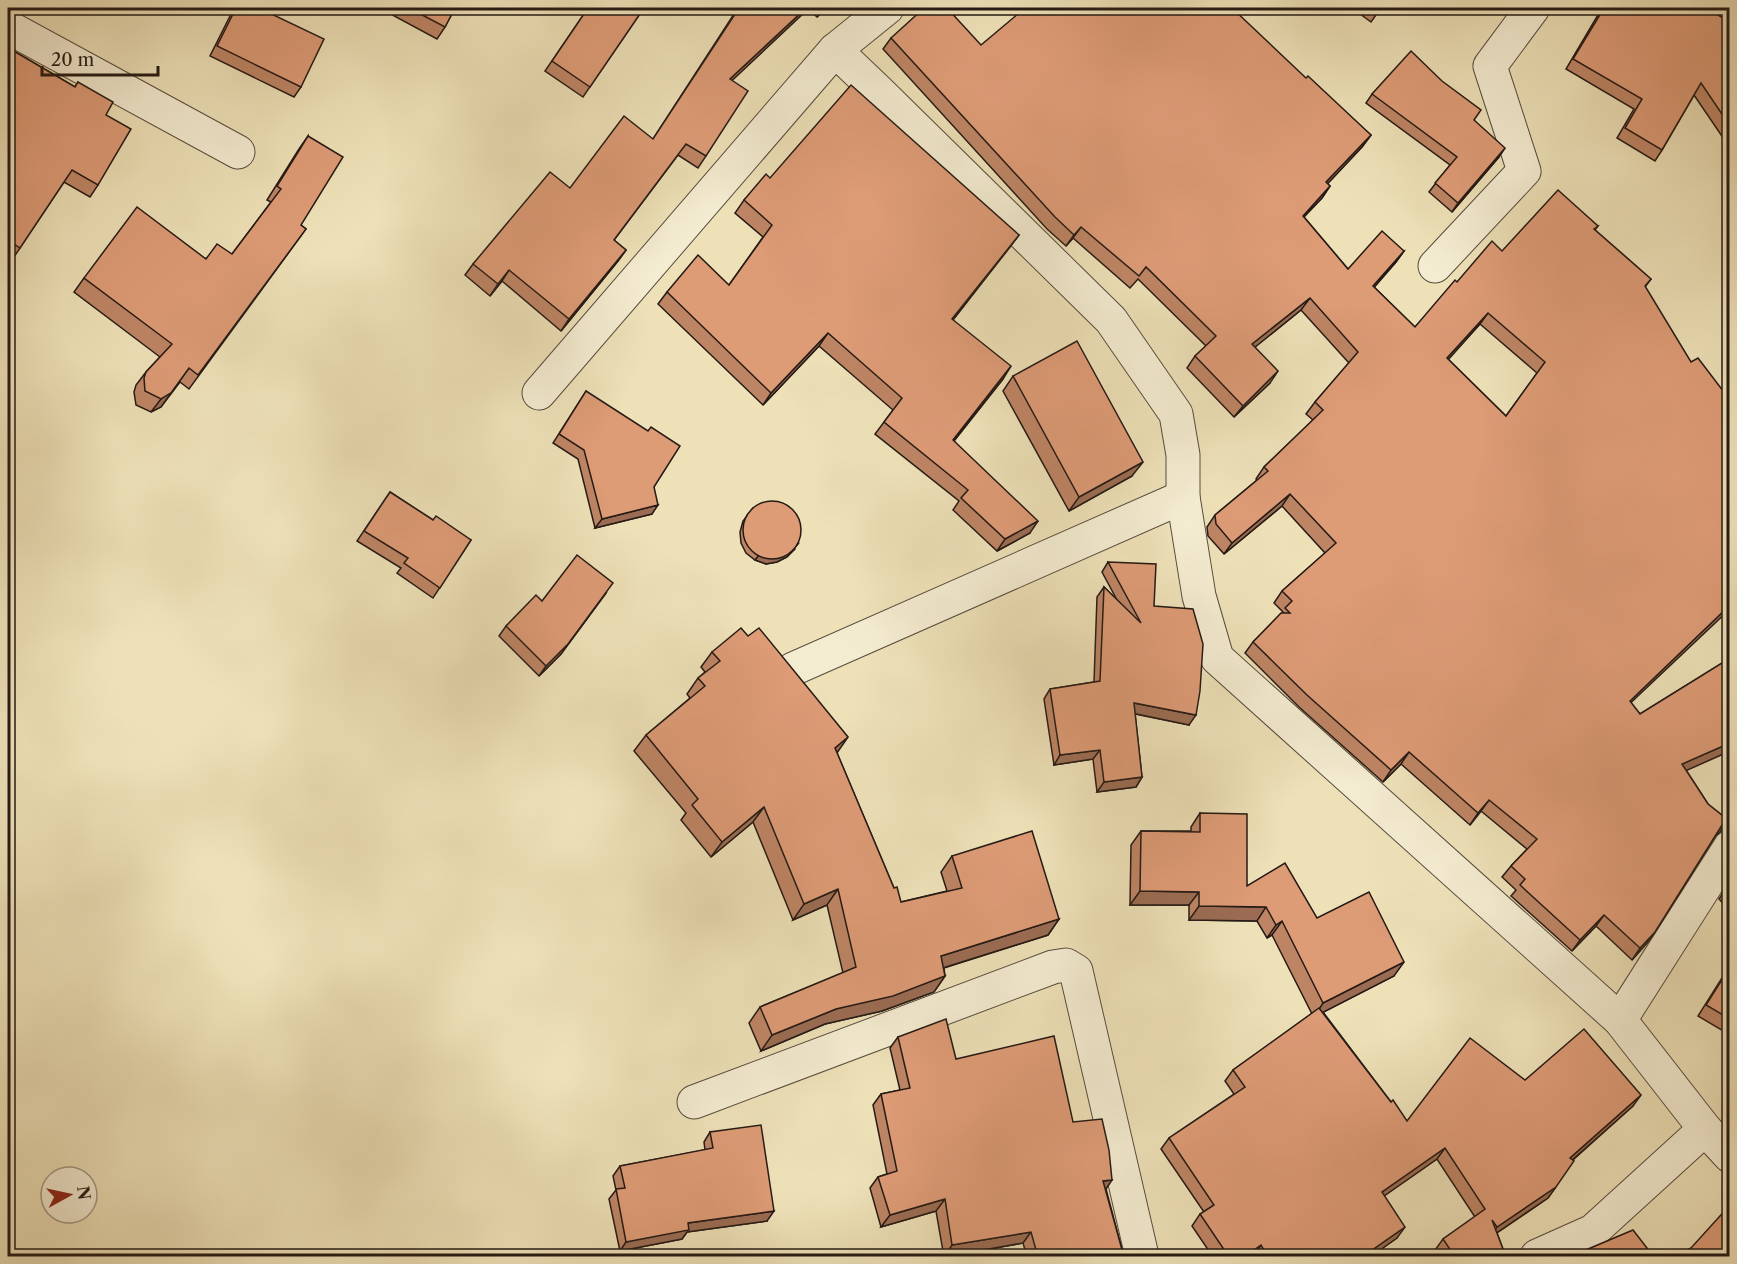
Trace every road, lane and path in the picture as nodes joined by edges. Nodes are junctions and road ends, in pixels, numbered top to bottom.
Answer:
1 (887, 8) edge
2 (1533, 8) edge
3 (8, 27) edge
4 (835, 51) junction
5 (238, 152) dead end
6 (1435, 266) dead end
7 (539, 393) dead end
8 (1183, 496) junction
9 (794, 669) edge
10 (1730, 847) edge
11 (1620, 1020) junction
12 (694, 1102) dead end
13 (1705, 1129) junction
14 (1730, 1156) edge
15 (1142, 1257) edge
16 (1537, 1257) edge

1 - 4 street
2 - 6 street
3 - 5 street
4 - 7 street
4 - 8 street
8 - 9 street
8 - 11 street
10 - 11 street
11 - 13 street
12 - 15 street
13 - 14 street
13 - 16 street

